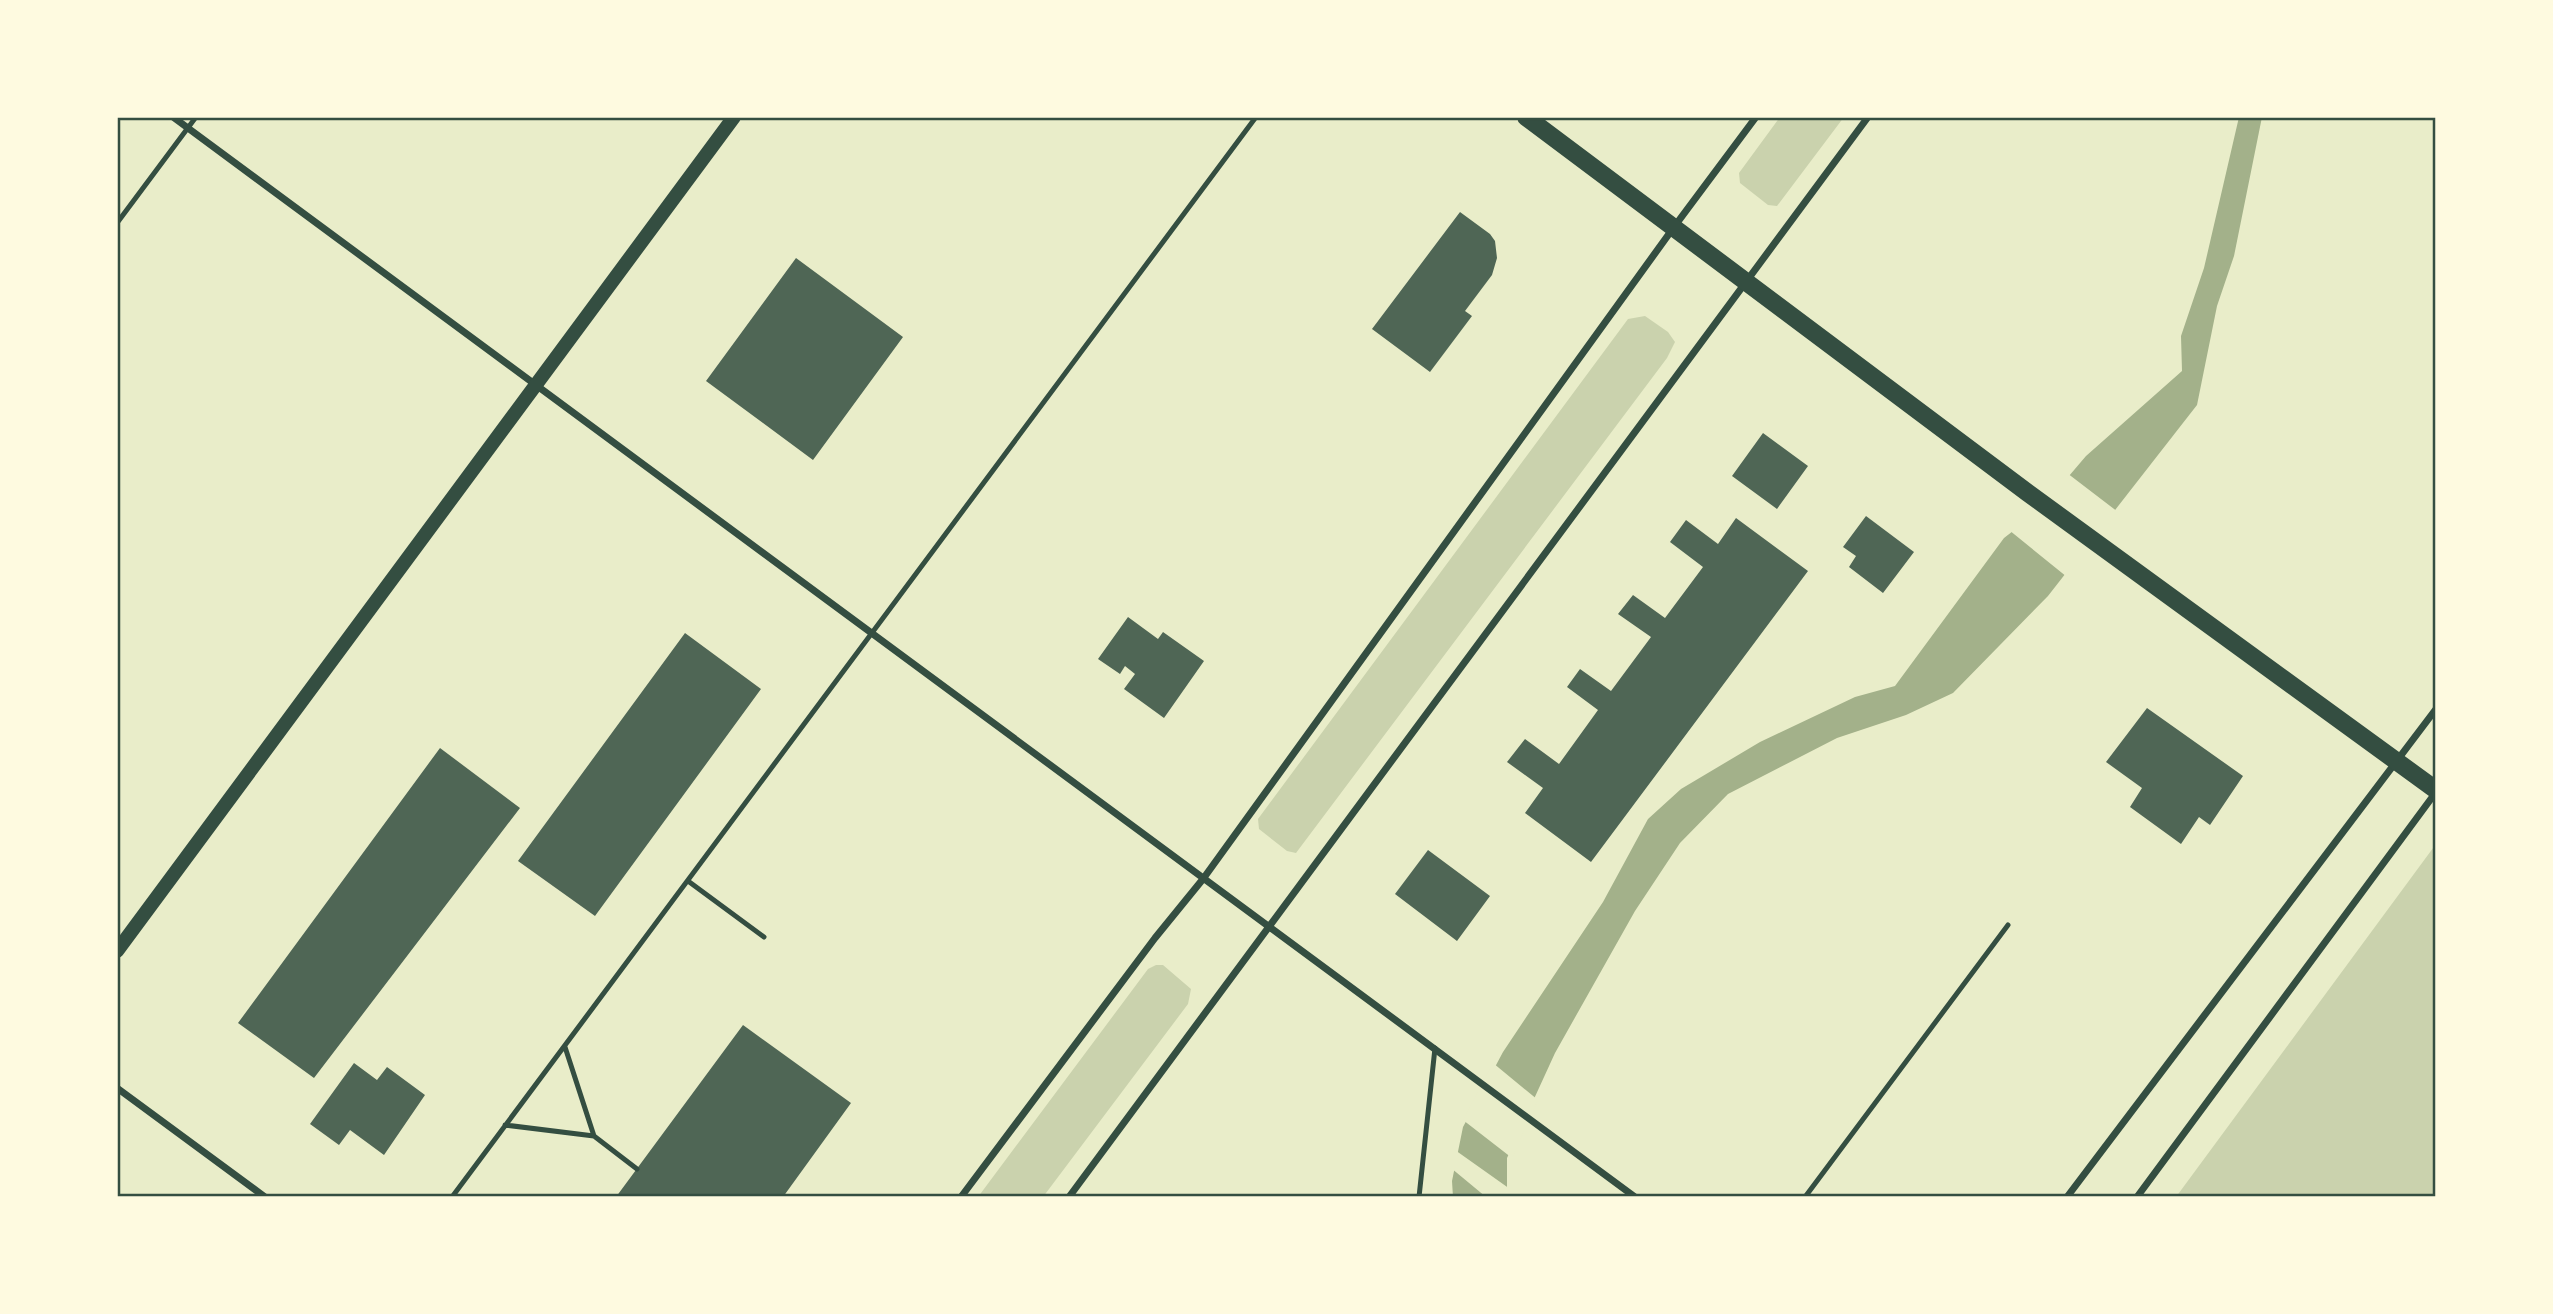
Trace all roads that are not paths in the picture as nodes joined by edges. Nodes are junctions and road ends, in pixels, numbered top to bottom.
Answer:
1 (173, 117) edge
2 (196, 117) edge
3 (734, 117) edge
4 (1256, 117) edge
5 (1526, 117) edge
6 (1756, 117) edge
7 (1868, 117) edge
8 (188, 129) junction
9 (117, 223) edge
10 (1674, 228) junction
11 (1746, 282) junction
12 (534, 386) junction
13 (872, 634) junction
14 (2436, 709) edge
15 (2396, 761) junction
16 (2436, 791) edge
17 (1203, 879) junction
18 (688, 881) junction
19 (2008, 925) dead end
20 (1270, 926) junction
21 (764, 937) dead end
22 (117, 951) edge
23 (565, 1047) junction
24 (1435, 1048) junction
25 (117, 1088) edge
26 (505, 1125) junction
27 (594, 1136) junction
28 (637, 1169) dead end
29 (265, 1197) edge
30 (452, 1197) edge
31 (961, 1197) edge
32 (1069, 1197) edge
33 (1419, 1197) edge
34 (1635, 1197) edge
35 (1805, 1197) edge
36 (2067, 1197) edge
37 (2137, 1197) edge

1 - 8 street
2 - 8 lane
3 - 12 main road
4 - 13 lane
5 - 10 main road
6 - 10 street
7 - 11 street
8 - 9 lane
8 - 12 street
10 - 11 main road
10 - 17 street
11 - 15 main road
11 - 20 street
12 - 13 street
12 - 22 main road
13 - 17 street
13 - 18 lane
14 - 15 street
15 - 16 main road
15 - 36 street
16 - 37 street
17 - 20 street
17 - 31 street
18 - 21 lane
18 - 23 lane
19 - 35 lane
20 - 24 street
20 - 32 street
23 - 26 lane
23 - 27 lane
24 - 33 lane
24 - 34 street
25 - 29 street
26 - 27 lane
26 - 30 lane
27 - 28 lane

